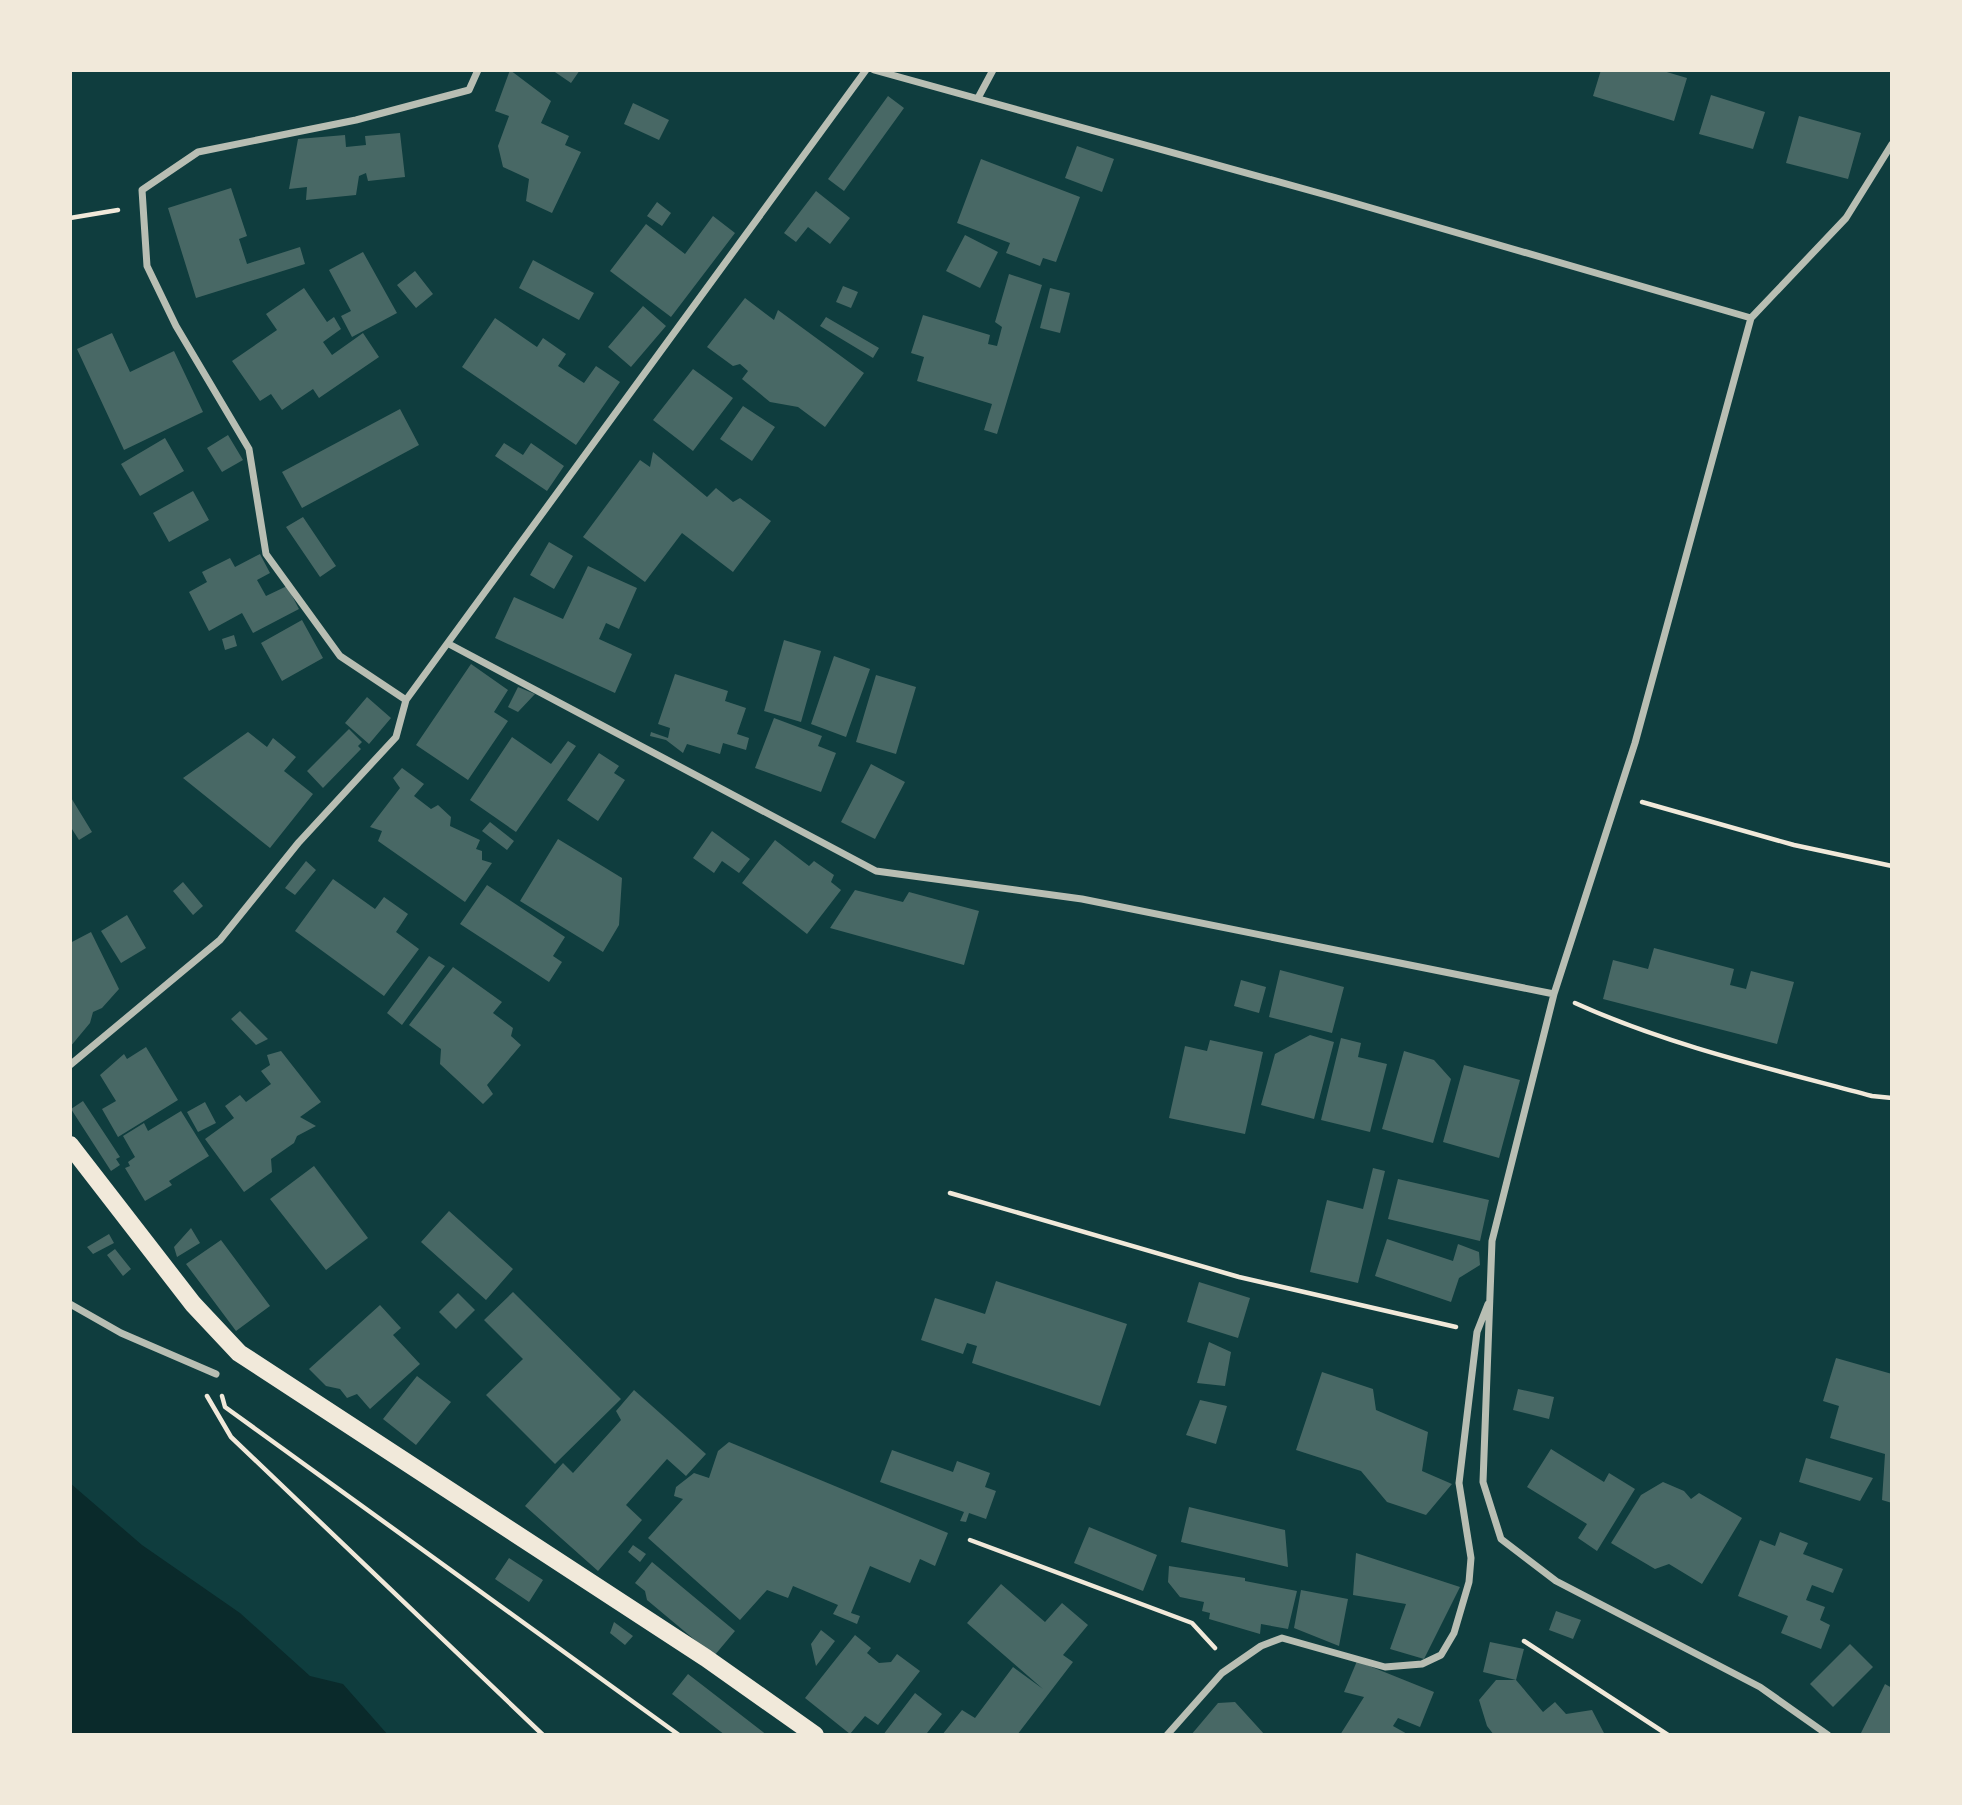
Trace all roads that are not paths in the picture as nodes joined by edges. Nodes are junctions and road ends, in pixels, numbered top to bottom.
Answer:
1 (478, 70) edge
2 (866, 70) edge
3 (874, 70) edge
4 (993, 70) edge
5 (978, 98) junction
6 (1892, 144) edge
7 (1751, 318) junction
8 (449, 644) junction
9 (406, 700) junction
10 (1554, 994) junction
11 (70, 1065) edge
12 (70, 1145) edge
13 (1490, 1298) junction
14 (70, 1304) edge
15 (216, 1374) road end
16 (815, 1735) edge
17 (1167, 1735) edge
18 (1828, 1735) edge

1 - 9 street
2 - 8 street
3 - 5 street
4 - 5 street
5 - 7 street
6 - 7 street
7 - 10 street
8 - 9 street
8 - 10 street
9 - 11 street
10 - 13 street
12 - 16 main road
13 - 17 street
13 - 18 street
14 - 15 street

